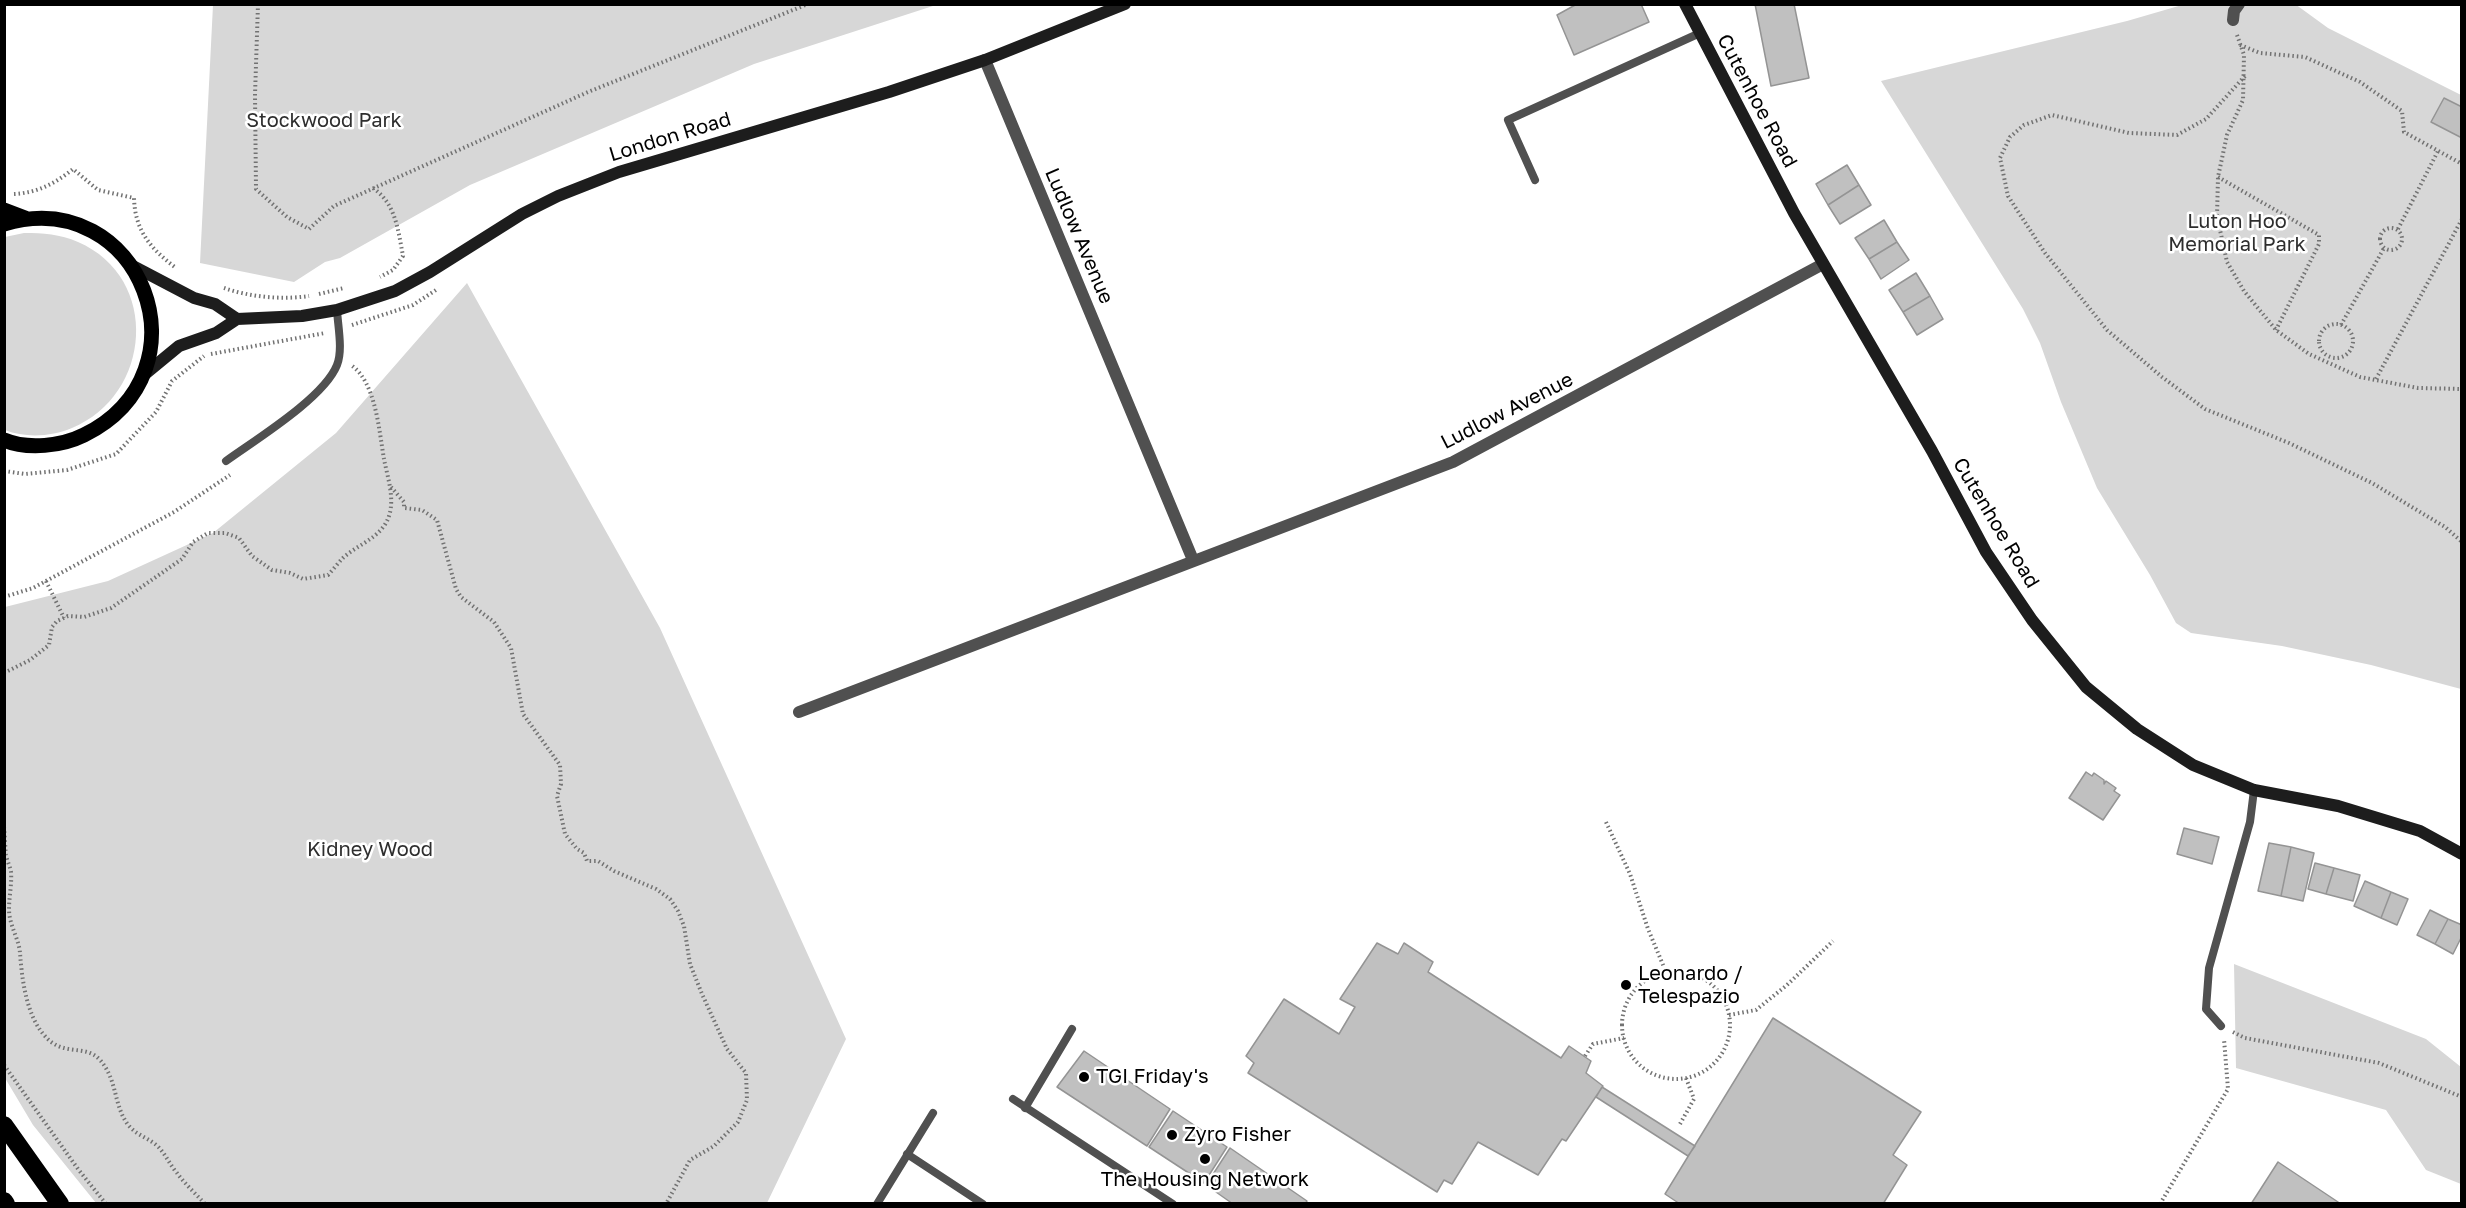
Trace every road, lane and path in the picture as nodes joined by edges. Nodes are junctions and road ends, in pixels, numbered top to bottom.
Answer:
1 (258, 4) edge
2 (808, 4) edge
3 (1125, 4) edge
4 (2239, 4) edge
5 (1690, 6) edge
6 (2233, 20) joint
7 (1700, 33) junction
8 (2240, 45) junction
9 (985, 60) junction
10 (2245, 76) junction
11 (2438, 151) junction
12 (2462, 164) edge
13 (2218, 177) junction
14 (1535, 180) dead end
15 (373, 188) junction
16 (11, 194) dead end
17 (4, 210) edge
18 (25, 218) junction
19 (2462, 219) edge
20 (4, 224) edge
21 (2398, 229) junction
22 (2384, 248) junction
23 (1824, 264) junction
24 (133, 266) junction
25 (180, 272) dead end
26 (370, 280) dead end
27 (218, 286) dead end
28 (350, 287) dead end
29 (337, 310) junction
30 (237, 319) junction
31 (2341, 325) junction
32 (338, 330) junction
33 (2276, 330) junction
34 (354, 333) dead end
35 (197, 338) junction
36 (2328, 356) junction
37 (2326, 362) junction
38 (344, 373) dead end
39 (145, 374) junction
40 (2376, 379) junction
41 (2462, 389) edge
42 (4, 440) edge
43 (226, 461) dead end
44 (238, 469) dead end
45 (391, 487) junction
46 (2462, 542) edge
47 (1193, 560) junction
48 (45, 581) junction
49 (4, 597) edge
50 (64, 618) junction
51 (4, 673) edge
52 (799, 712) dead end
53 (2254, 790) junction
54 (1606, 822) dead end
55 (4, 827) edge
56 (2462, 854) edge
57 (1833, 941) dead end
58 (1666, 972) junction
59 (1729, 1015) junction
60 (2221, 1026) junction
61 (1072, 1029) dead end
62 (1624, 1038) junction
63 (1585, 1056) dead end
64 (4, 1065) edge
65 (1686, 1078) junction
66 (2462, 1098) edge
67 (1013, 1099) dead end
68 (1025, 1108) junction
69 (933, 1113) dead end
70 (1680, 1124) dead end
71 (4, 1125) edge
72 (907, 1154) junction
73 (60, 1203) edge
74 (106, 1203) edge
75 (205, 1203) edge
76 (666, 1203) edge
77 (877, 1203) edge
78 (983, 1203) edge
79 (1173, 1203) edge
80 (2160, 1203) edge

1 - 15 path
2 - 15 path
3 - 9 street, London Road
4 - 6 street
5 - 7 street, Cutenhoe Road
6 - 8 path
7 - 14 lane
7 - 23 street, Cutenhoe Road
8 - 10 path
8 - 11 path
9 - 29 street, London Road
9 - 47 street, Ludlow Avenue
10 - 13 path
10 - 46 path
11 - 12 path
11 - 21 path
13 - 33 path
13 - 33 path
15 - 26 path
16 - 25 path
17 - 18 main road
18 - 20 main road
18 - 24 main road
19 - 40 path
21 - 22 path
21 - 22 path
22 - 31 path
23 - 47 street, Ludlow Avenue
23 - 53 street, Cutenhoe Road
24 - 30 street
24 - 39 main road
27 - 28 path
29 - 30 street, London Road
29 - 32 lane
30 - 35 street, London Road
31 - 36 path
31 - 36 path
32 - 34 path
32 - 35 path
32 - 43 lane
33 - 37 path
35 - 39 street, London Road
36 - 37 path
37 - 40 path
38 - 45 path
39 - 42 main road
40 - 41 path
44 - 48 path
45 - 50 path
45 - 76 path
47 - 52 street, Ludlow Avenue
48 - 49 path
48 - 50 path
50 - 51 path
53 - 56 street, Cutenhoe Road
53 - 60 lane
54 - 58 path
55 - 75 path
57 - 59 path
58 - 59 path
58 - 62 path
59 - 65 path
60 - 66 path
60 - 80 path
61 - 68 lane
62 - 63 path
62 - 65 path
64 - 74 path
65 - 70 path
67 - 68 lane
68 - 79 lane
69 - 72 lane
71 - 73 highway
72 - 77 lane
72 - 78 lane

